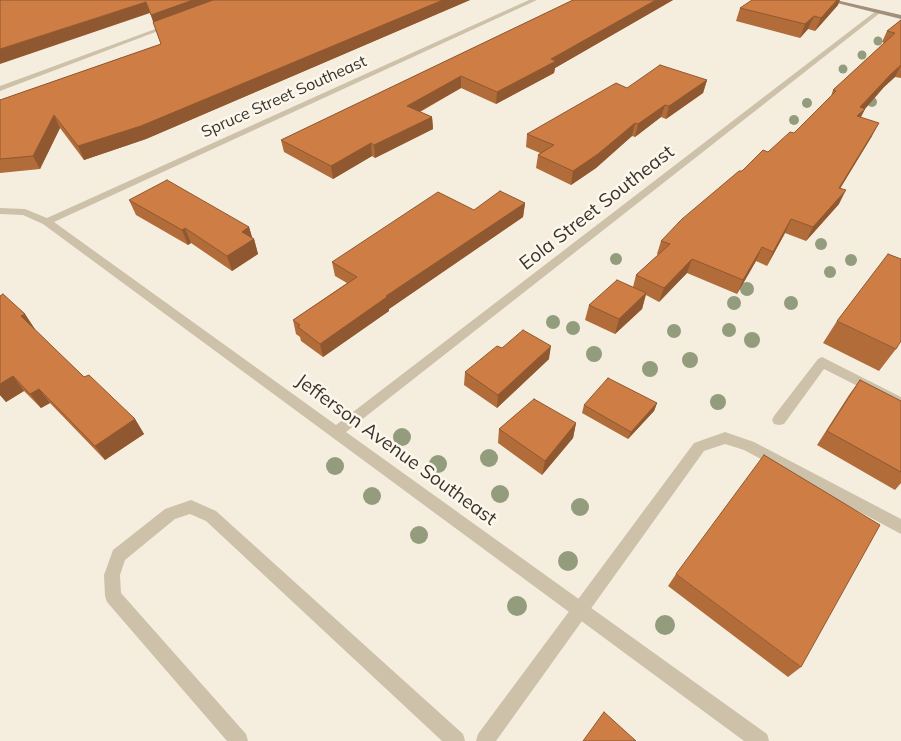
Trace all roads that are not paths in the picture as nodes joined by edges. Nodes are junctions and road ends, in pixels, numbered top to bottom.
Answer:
1 (534, 0) edge
2 (828, 0) edge
3 (878, 12) junction
4 (901, 18) edge
5 (183, 21) edge
6 (0, 89) edge
7 (0, 211) edge
8 (46, 222) junction
9 (901, 403) edge
10 (779, 420) dead end
11 (337, 432) junction
12 (901, 527) edge
13 (580, 610) junction
14 (239, 741) edge
15 (456, 741) edge
16 (485, 741) edge
17 (760, 741) edge

1 - 8 street, Spruce Street Southeast
2 - 3 street
3 - 4 street
3 - 11 street, Eola Street Southeast
5 - 6 street
7 - 8 street, Jefferson Avenue Southeast
8 - 11 street, Jefferson Avenue Southeast
9 - 10 street
11 - 13 street, Jefferson Avenue Southeast
12 - 13 street
13 - 16 street
13 - 17 street, Jefferson Avenue Southeast
14 - 15 street

